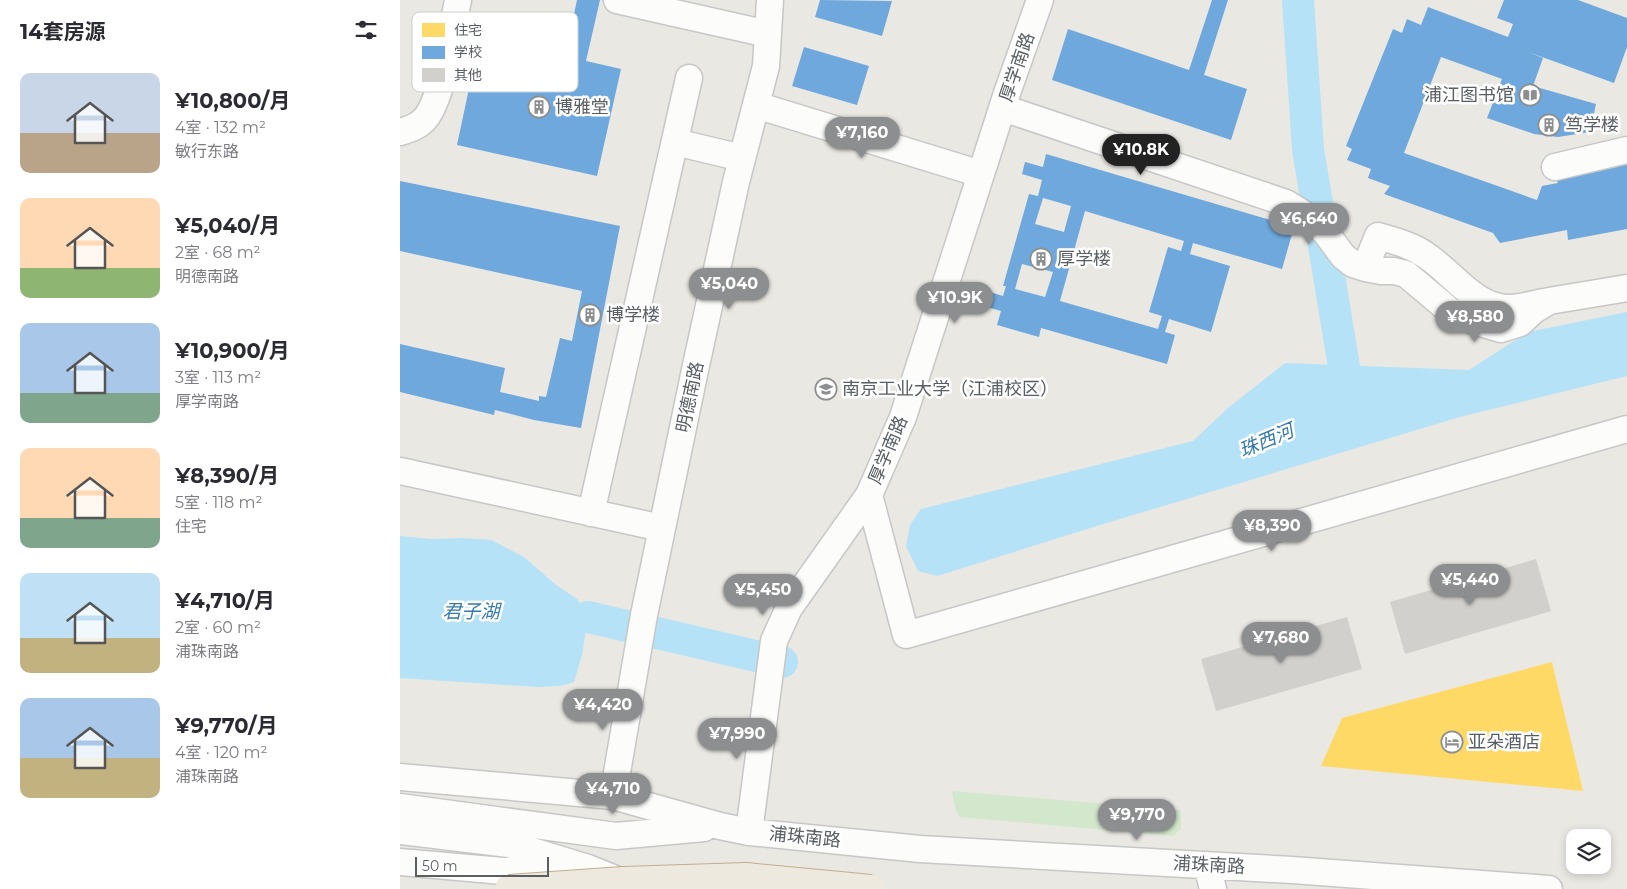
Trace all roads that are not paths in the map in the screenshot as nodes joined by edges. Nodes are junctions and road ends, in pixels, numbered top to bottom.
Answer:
1 (617, 0) edge
2 (770, 0) edge
3 (1040, 0) edge
4 (768, 34) junction
5 (689, 78) dead end
6 (439, 92) edge
7 (756, 105) junction
8 (1003, 108) junction
9 (400, 132) edge
10 (675, 142) junction
11 (1627, 150) edge
12 (742, 158) junction
13 (1555, 167) dead end
14 (981, 174) junction
15 (1627, 288) edge
16 (1627, 429) edge
17 (400, 471) edge
18 (869, 495) junction
19 (591, 512) junction
20 (662, 528) junction
21 (400, 777) edge
22 (613, 796) junction
23 (400, 807) edge
24 (720, 826) junction
25 (400, 831) edge
26 (749, 832) junction
27 (400, 862) edge
28 (588, 868) junction
29 (1210, 877) edge
30 (1245, 878) edge
31 (509, 889) edge
32 (640, 889) edge
33 (871, 889) edge
34 (1549, 889) edge

1 - 4 street
2 - 4 street, 明德南路
3 - 8 street, 厚学南路
4 - 7 street, 明德南路
5 - 10 street
6 - 9 street
7 - 12 street, 明德南路
7 - 14 street
8 - 14 street, 厚学南路
8 - 15 street
10 - 12 street
10 - 19 street
11 - 13 street
12 - 20 street, 明德南路
14 - 18 street, 厚学南路
16 - 18 street
17 - 19 street
18 - 26 street, 厚学南路
19 - 20 street
20 - 22 street, 明德南路
21 - 22 street, 浦珠南路
22 - 24 street, 浦珠南路
23 - 24 street, 浦珠南路
24 - 26 street, 浦珠南路
25 - 28 street
26 - 29 street, 浦珠南路
27 - 28 street
28 - 32 street
29 - 30 street, 浦珠南路
30 - 34 street, 浦珠南路
31 - 33 highway, bridge

